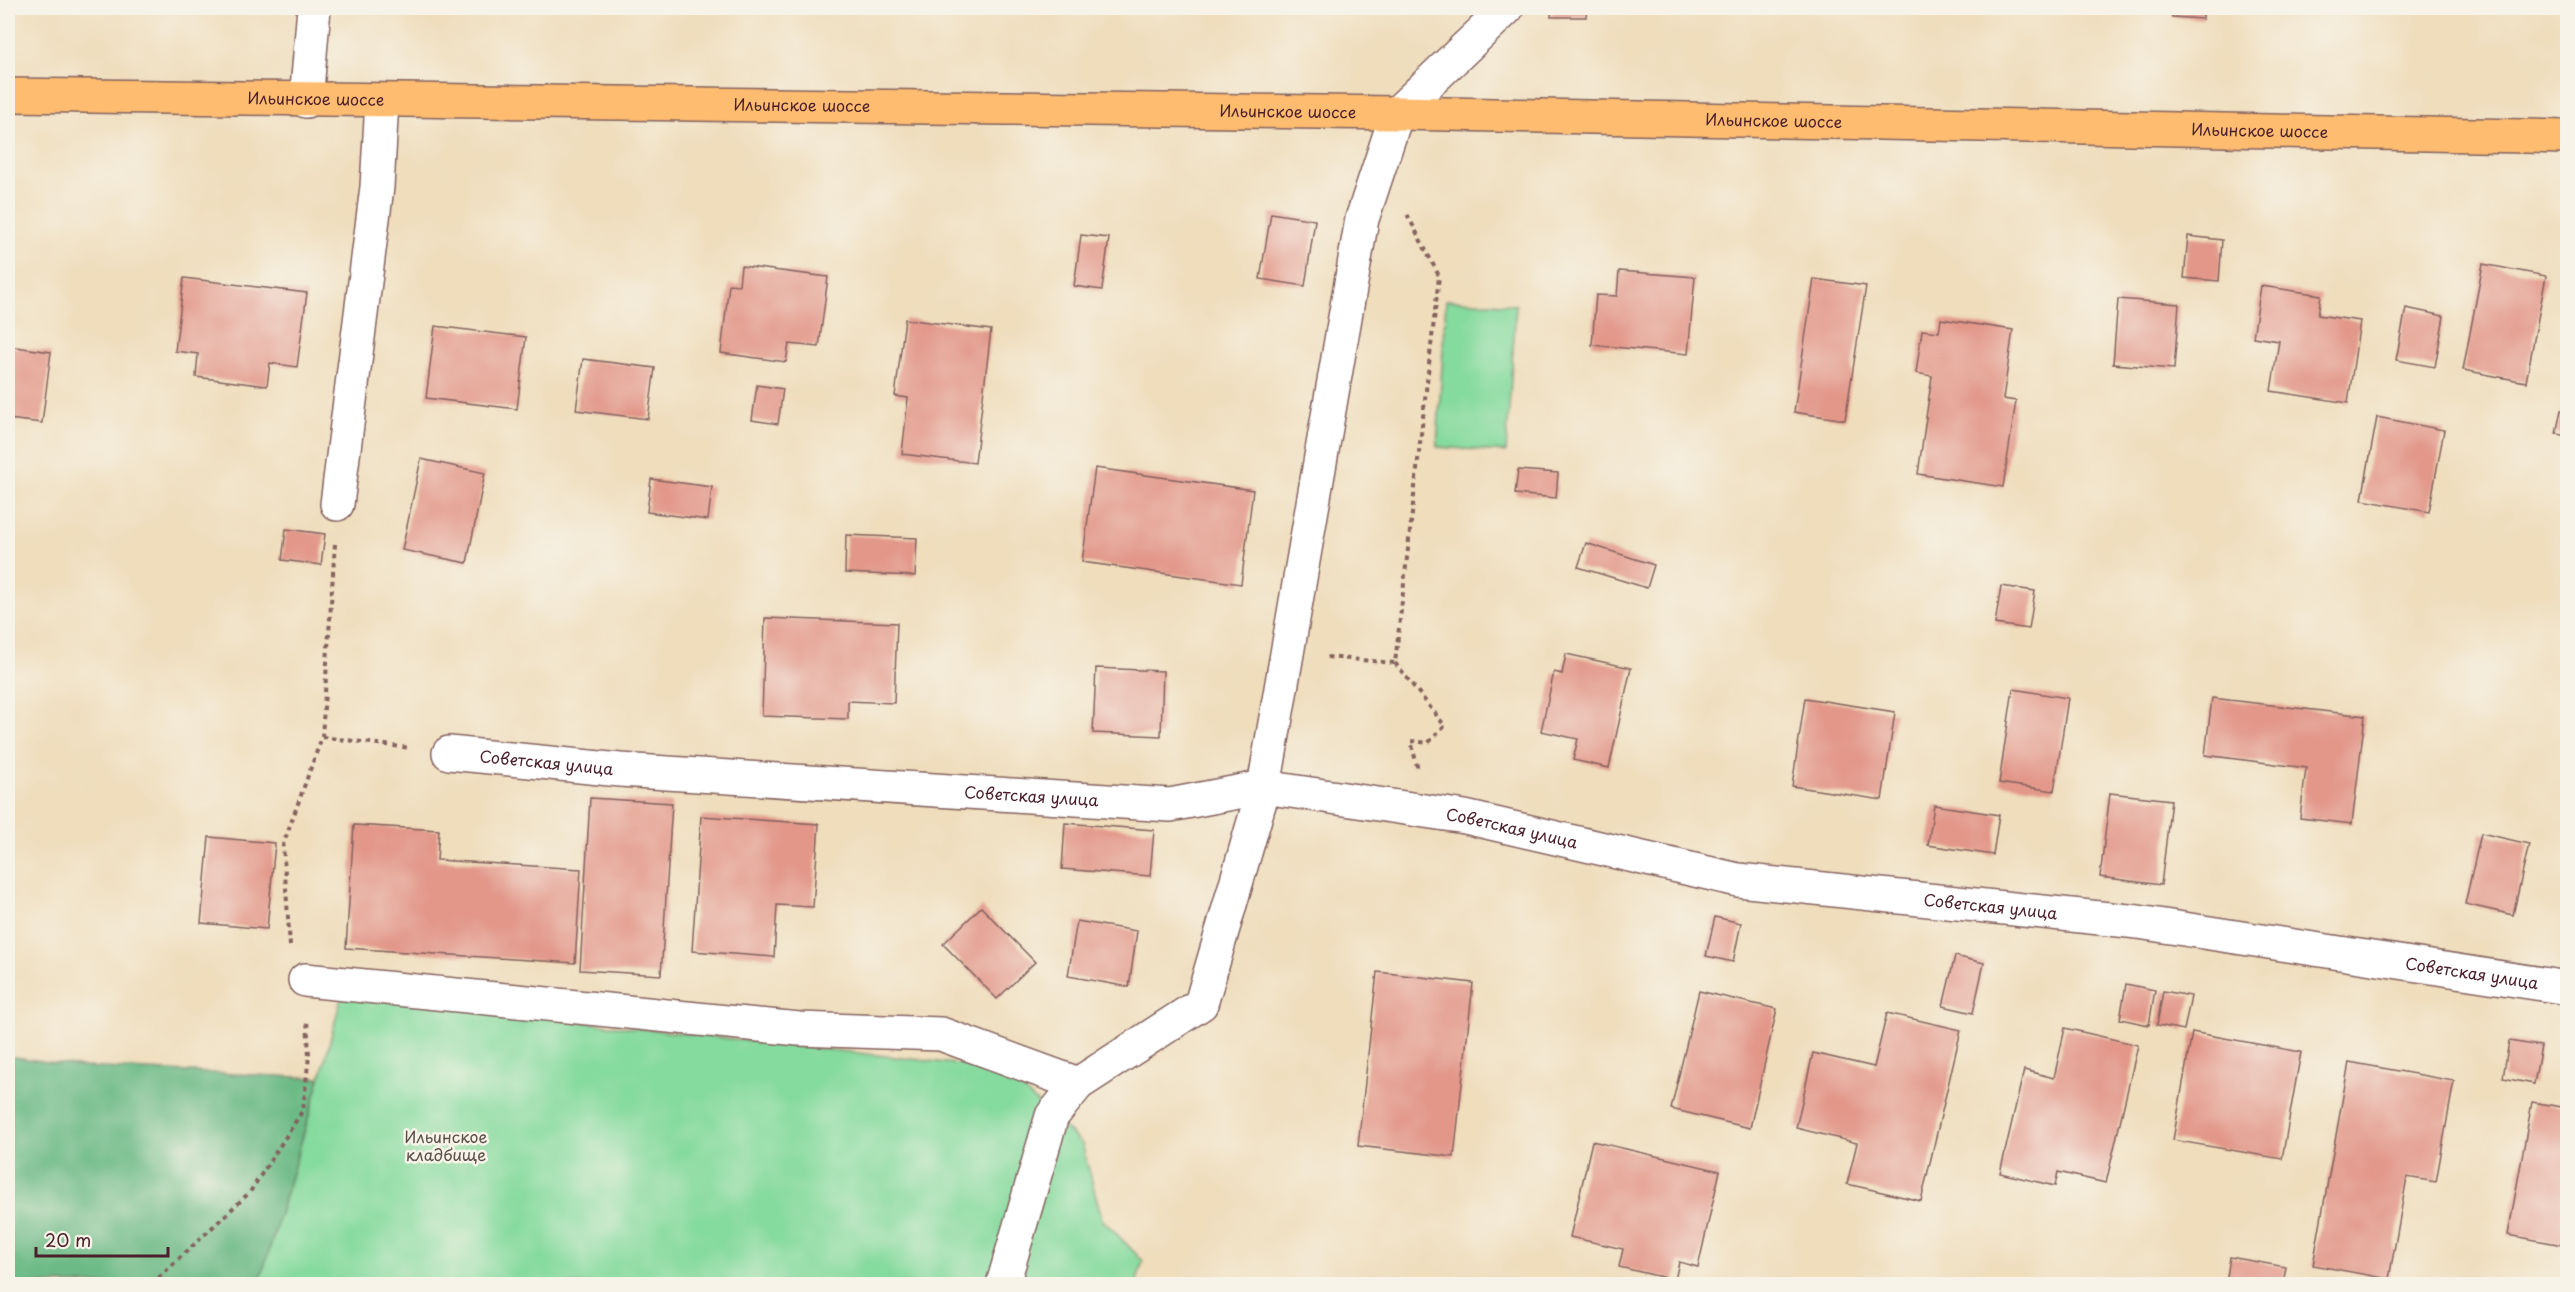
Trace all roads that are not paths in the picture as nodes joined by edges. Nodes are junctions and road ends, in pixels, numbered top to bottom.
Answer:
1 (314, 8) edge
2 (1507, 8) edge
3 (8, 95) edge
4 (306, 101) junction
5 (382, 102) junction
6 (1397, 113) junction
7 (2568, 137) edge
8 (337, 504) road end
9 (449, 753) road end
10 (1264, 787) junction
11 (305, 980) road end
12 (2568, 988) edge
13 (1078, 1084) junction
14 (1002, 1284) edge

1 - 4 street
2 - 6 street
3 - 4 main road, Ильинское шоссе
4 - 5 main road, Ильинское шоссе
5 - 6 main road, Ильинское шоссе
5 - 8 street
6 - 7 main road, Ильинское шоссе
6 - 10 street
9 - 10 street, Советская улица
10 - 12 street, Советская улица
10 - 13 street
11 - 13 street
13 - 14 street

